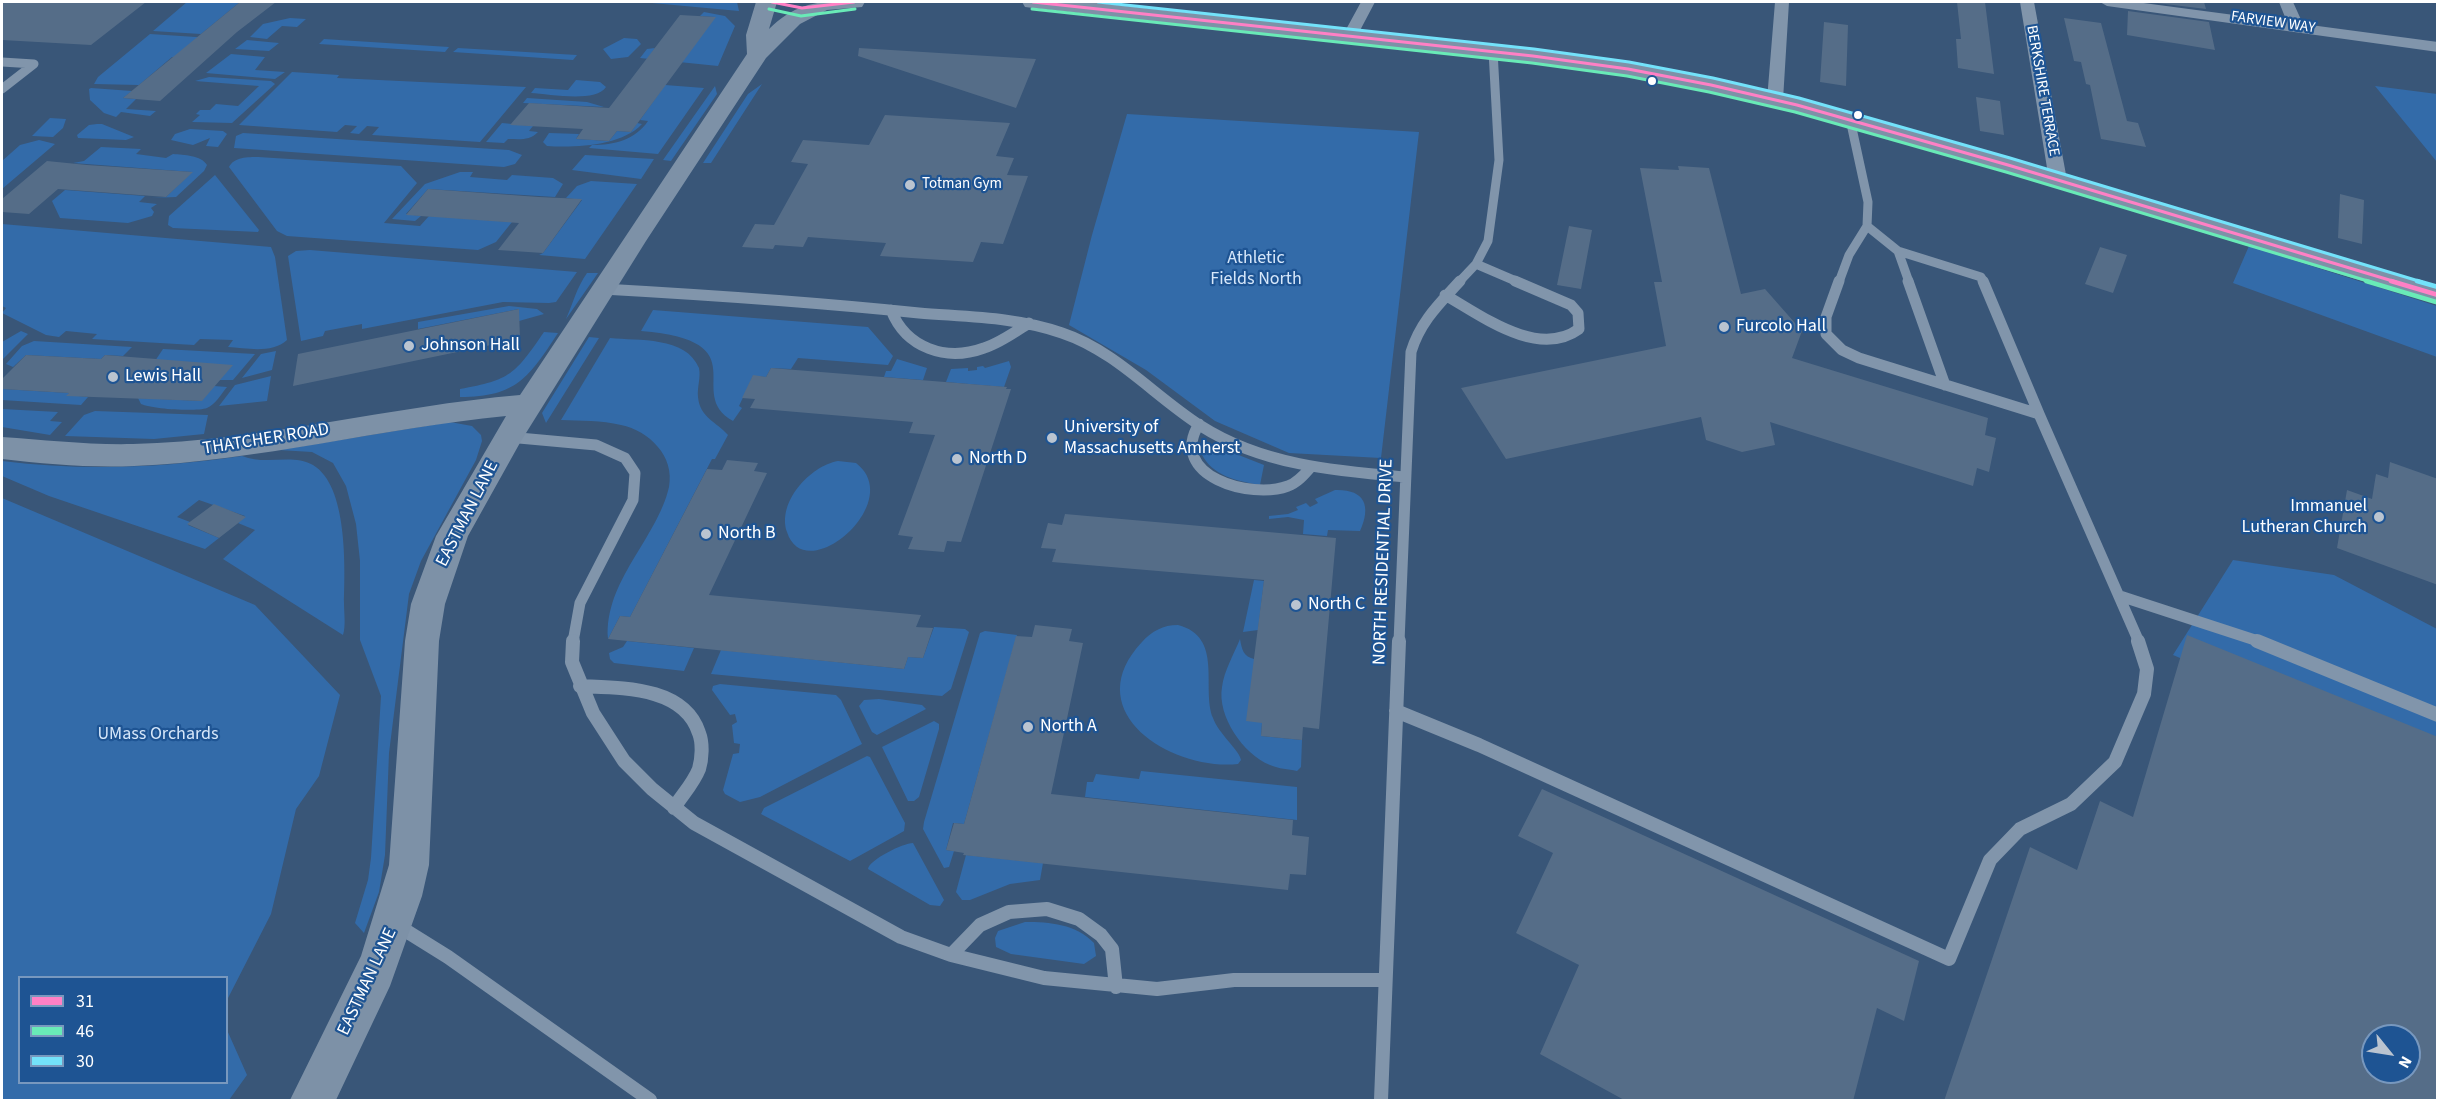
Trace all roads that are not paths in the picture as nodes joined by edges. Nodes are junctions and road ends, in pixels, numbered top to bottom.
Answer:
1 (766, 2) edge
2 (772, 2) edge
3 (854, 2) edge
4 (1034, 2) edge
5 (1368, 2) edge
6 (1782, 2) edge
7 (2027, 2) edge
8 (2107, 2) edge
9 (2286, 2) edge
10 (827, 4) edge
11 (2296, 26) junction
12 (1351, 35) junction
13 (2438, 47) edge
14 (1493, 51) junction
15 (758, 54) junction
16 (2, 62) edge
17 (2, 89) edge
18 (1775, 100) junction
19 (1850, 119) junction
20 (2058, 180) junction
21 (1867, 226) junction
22 (1898, 251) junction
23 (1476, 264) junction
24 (603, 290) junction
25 (1445, 295) junction
26 (2438, 295) edge
27 (891, 310) junction
28 (1029, 323) junction
29 (1945, 385) junction
30 (529, 404) junction
31 (2039, 414) junction
32 (1199, 424) junction
33 (508, 437) junction
34 (2, 448) edge
35 (1310, 468) junction
36 (1405, 477) junction
37 (2121, 596) junction
38 (580, 686) junction
39 (1396, 711) junction
40 (2438, 715) edge
41 (674, 808) junction
42 (395, 924) junction
43 (951, 955) junction
44 (1385, 980) junction
45 (1116, 987) junction
46 (312, 1101) edge
47 (650, 1101) edge
48 (1381, 1101) edge

1 - 15 street, EASTMAN LANE
2 - 10 street
3 - 10 street
4 - 12 street
5 - 12 street
6 - 18 street
7 - 20 street, BERKSHIRE TERRACE
8 - 11 street, FARVIEW WAY
9 - 11 street
10 - 15 street, EASTMAN LANE
11 - 13 street, FARVIEW WAY
12 - 14 street
14 - 18 street
14 - 23 lane, NORTH RESIDENTIAL DRIVE
15 - 24 street, EASTMAN LANE
16 - 17 lane
18 - 19 street
19 - 20 street
19 - 21 lane
20 - 26 street
21 - 22 lane
21 - 29 lane
22 - 29 lane
22 - 31 lane
23 - 25 lane, NORTH RESIDENTIAL DRIVE
23 - 25 lane
24 - 27 lane
24 - 30 street, EASTMAN LANE
25 - 36 lane, NORTH RESIDENTIAL DRIVE
27 - 28 lane
27 - 28 lane
28 - 32 lane
29 - 31 lane
30 - 33 street, EASTMAN LANE
30 - 34 street, THATCHER ROAD
31 - 37 lane
32 - 35 lane
32 - 35 lane
33 - 38 lane
33 - 42 street, EASTMAN LANE
35 - 36 lane
36 - 39 lane, NORTH RESIDENTIAL DRIVE
37 - 39 lane
37 - 40 lane
38 - 41 lane
38 - 41 lane
39 - 44 lane, NORTH RESIDENTIAL DRIVE
41 - 43 lane
42 - 46 street, EASTMAN LANE
42 - 47 lane
43 - 45 lane
43 - 45 lane
44 - 45 lane
44 - 48 lane, NORTH RESIDENTIAL DRIVE

